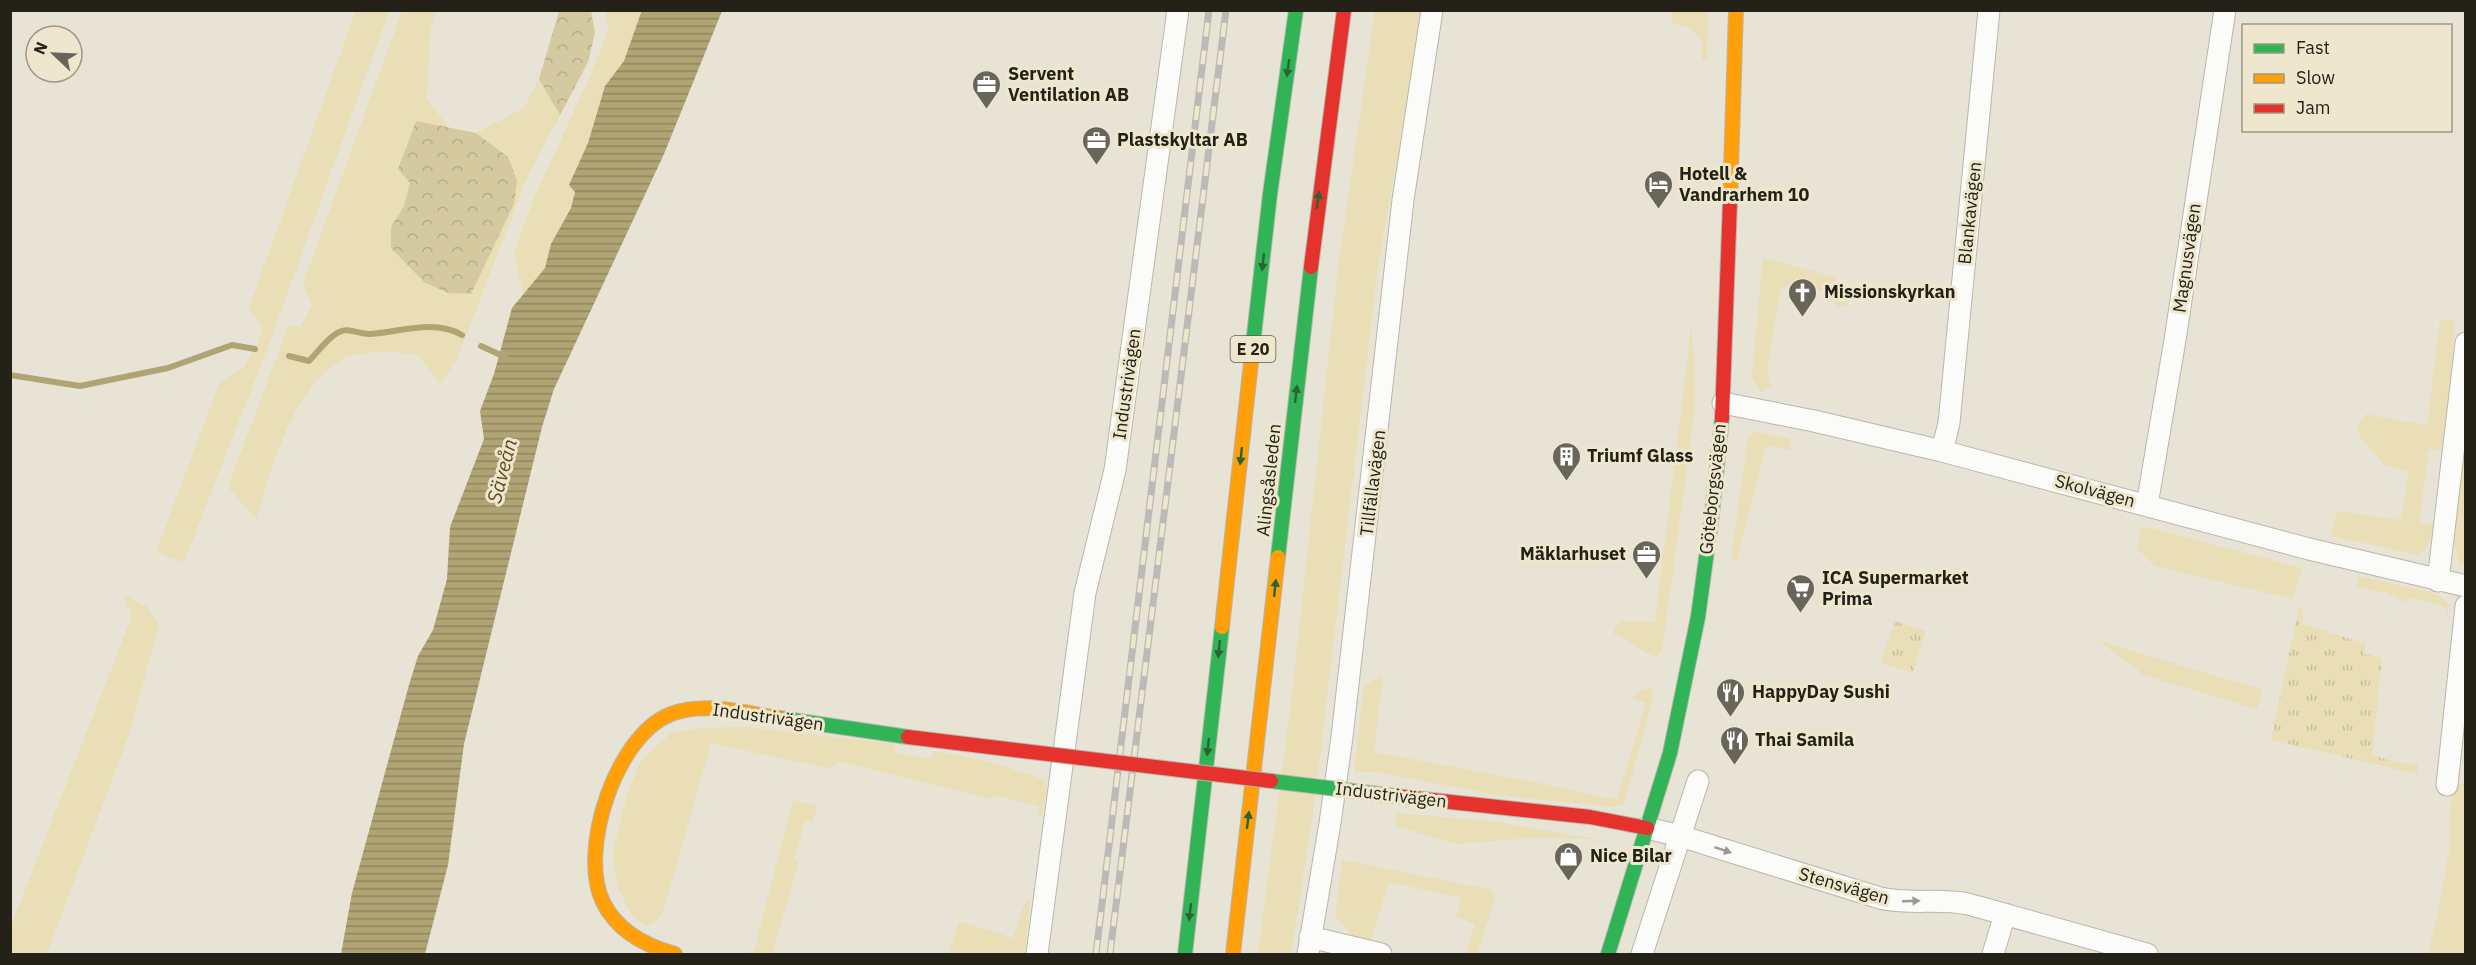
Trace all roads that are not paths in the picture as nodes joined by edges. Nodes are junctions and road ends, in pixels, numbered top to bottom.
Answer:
1 (1178, 10) edge
2 (1296, 10) edge
3 (1344, 10) edge
4 (1432, 10) edge
5 (1736, 10) edge
6 (1989, 10) edge
7 (2224, 10) edge
8 (2466, 343) edge
9 (1723, 403) junction
10 (1942, 451) junction
11 (2147, 505) junction
12 (2438, 581) junction
13 (2466, 586) edge
14 (2466, 606) edge
15 (1698, 782) dead end
16 (2447, 785) dead end
17 (1647, 828) junction
18 (1680, 836) junction
19 (2005, 914) junction
20 (1309, 946) edge
21 (675, 954) edge
22 (1037, 954) edge
23 (1185, 954) edge
24 (1233, 954) edge
25 (1381, 954) edge
26 (1608, 954) edge
27 (1642, 954) edge
28 (1993, 954) edge
29 (2147, 954) edge

1 - 22 street, Industrivägen
2 -> 23 main road, E 20
24 -> 3 main road, Alingsåsleden / E 20
4 - 20 street, Tillfällavägen
5 - 9 main road, Göteborgsvägen
6 - 10 street, Blankavägen
7 - 11 street, Magnusvägen
8 - 12 street
9 - 10 street, Skolvägen
9 - 17 main road, Göteborgsvägen
10 - 11 street, Skolvägen
11 - 12 street, Skolvägen
12 - 13 street, Skolvägen
14 - 16 street
15 - 18 street
17 - 18 street, Stensvägen
17 - 21 main road, Industrivägen, bridge
17 - 26 main road, Göteborgsvägen
18 -> 19 street, Stensvägen
18 - 27 street
19 - 28 street
19 - 29 street, Stensvägen
20 - 25 street

